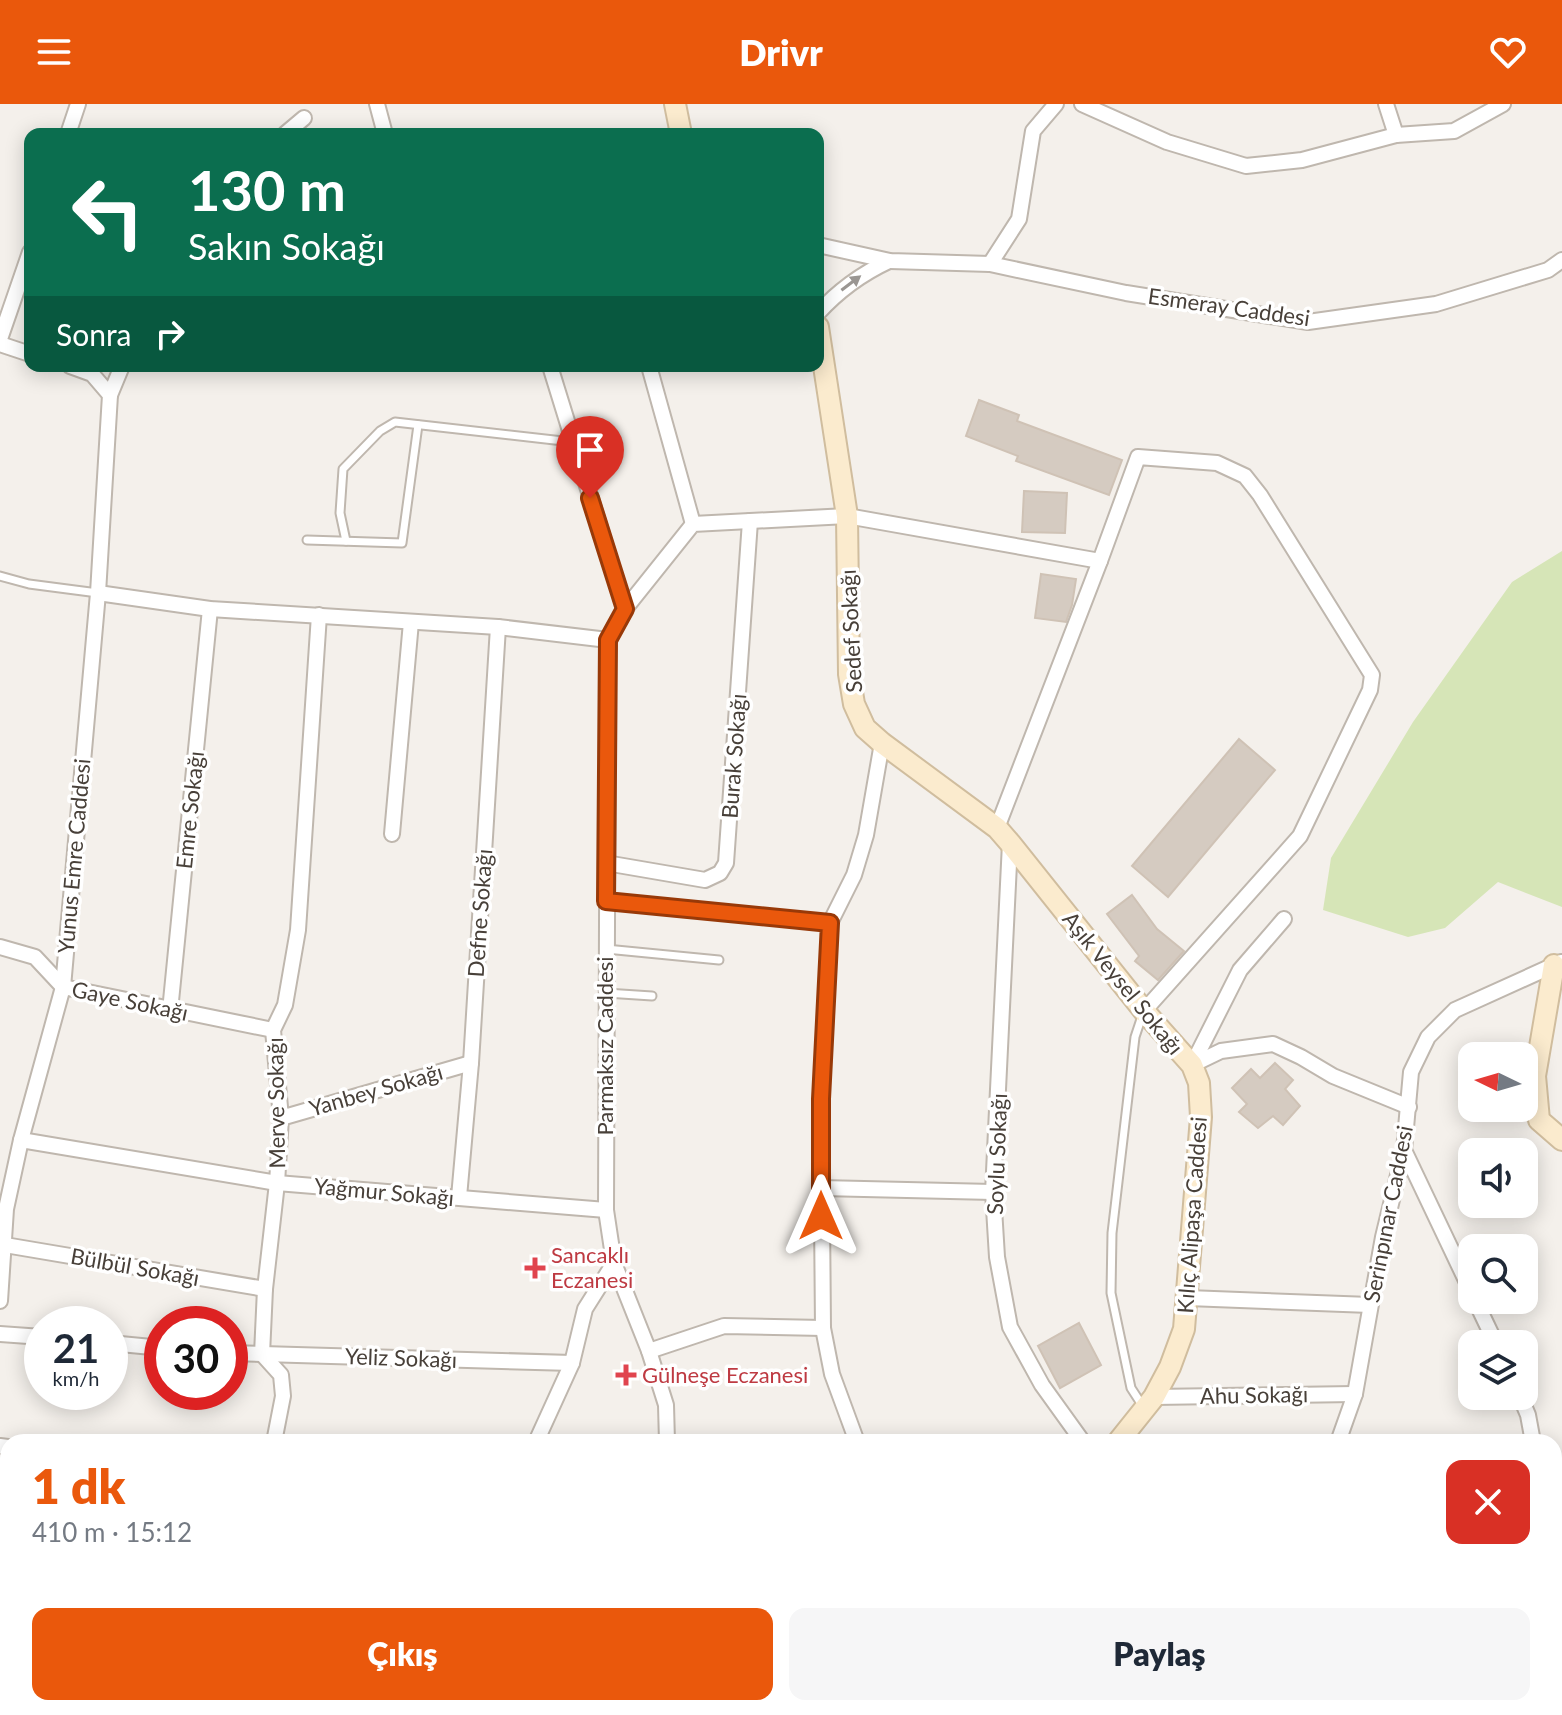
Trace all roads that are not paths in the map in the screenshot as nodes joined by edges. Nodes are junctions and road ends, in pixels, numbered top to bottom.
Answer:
1 (377, 104) edge
2 (675, 104) edge
3 (687, 104) edge
4 (1056, 104) edge
5 (1082, 104) edge
6 (1386, 104) edge
7 (1503, 104) edge
8 (77, 105) edge
9 (304, 118) dead end
10 (70, 128) edge
11 (292, 128) edge
12 (383, 128) edge
13 (681, 128) edge
14 (684, 128) edge
15 (1396, 135) junction
16 (824, 246) edge
17 (1562, 260) edge
18 (890, 261) junction
19 (990, 264) junction
20 (24, 270) edge
21 (824, 307) edge
22 (0, 342) edge
23 (24, 352) edge
24 (824, 366) edge
25 (86, 372) edge
26 (120, 372) edge
27 (552, 372) edge
28 (651, 372) edge
29 (111, 400) junction
30 (418, 425) junction
31 (572, 442) junction
32 (847, 516) junction
33 (750, 521) junction
34 (693, 524) junction
35 (307, 540) dead end
36 (346, 541) junction
37 (1100, 561) junction
38 (0, 576) edge
39 (98, 593) junction
40 (210, 609) junction
41 (625, 609) junction
42 (319, 615) junction
43 (411, 622) junction
44 (498, 627) junction
45 (608, 640) junction
46 (882, 743) junction
47 (392, 834) dead end
48 (1004, 835) junction
49 (606, 863) junction
50 (606, 901) junction
51 (1284, 919) dead end
52 (830, 923) junction
53 (0, 947) edge
54 (605, 949) junction
55 (719, 960) dead end
56 (1558, 963) edge
57 (63, 987) junction
58 (605, 993) junction
59 (652, 996) dead end
60 (170, 1011) junction
61 (1144, 1011) junction
62 (273, 1030) junction
63 (471, 1063) junction
64 (1192, 1065) junction
65 (1409, 1107) junction
66 (281, 1118) junction
67 (21, 1140) junction
68 (1562, 1140) edge
69 (1404, 1150) junction
70 (277, 1183) junction
71 (821, 1188) junction
72 (993, 1192) junction
73 (459, 1197) junction
74 (3, 1208) edge
75 (606, 1210) junction
76 (5, 1245) junction
77 (614, 1263) junction
78 (1458, 1264) edge
79 (265, 1289) junction
80 (1188, 1298) junction
81 (0, 1301) edge
82 (1370, 1305) junction
83 (823, 1328) junction
84 (0, 1334) edge
85 (24, 1336) edge
86 (649, 1351) junction
87 (248, 1354) edge
88 (262, 1354) junction
89 (572, 1363) junction
90 (1355, 1394) junction
91 (1149, 1402) junction
92 (1526, 1410) edge
93 (276, 1434) edge
94 (540, 1434) edge
95 (667, 1434) edge
96 (854, 1434) edge
97 (1077, 1434) edge
98 (1124, 1434) edge
99 (1341, 1434) edge
100 (1532, 1434) edge

1 - 12 street
2 - 13 street
3 - 14 street
4 - 19 street
5 - 15 street
6 - 15 street
7 - 15 street
8 - 10 street
9 - 11 street
16 - 18 street, Esmeray Caddesi
17 - 19 street, Esmeray Caddesi
18 - 19 street, Esmeray Caddesi
21 -> 18 street, Esmeray Caddesi
20 - 22 street
22 - 23 street
24 - 32 street, Sedef Sokağı
25 - 29 street
26 - 29 street, Yunus Emre Caddesi
27 - 31 street
28 - 34 street
29 - 39 street, Yunus Emre Caddesi
30 - 31 lane
30 - 36 lane
30 - 36 lane
31 - 41 street
32 - 33 street
32 - 37 street
32 - 46 street, Sedef Sokağı
33 - 34 street
33 - 49 street, Burak Sokağı
34 - 41 street
35 - 36 lane
37 - 48 street, Soylu Sokağı
37 - 61 street, Soylu Sokağı
38 - 39 lane
39 - 40 street
39 - 57 street, Yunus Emre Caddesi
40 - 42 street
40 - 60 street, Emre Sokağı
41 - 45 street
42 - 43 street
42 - 62 street, Merve Sokağı
43 - 44 street
43 - 47 street
44 - 45 street
44 - 63 street, Defne Sokağı
45 - 49 street, Parmaksız Caddesi
46 - 48 street, Aşık Veysel Sokağı
46 - 52 street
48 - 61 street, Aşık Veysel Sokağı
48 - 72 street, Soylu Sokağı
49 - 50 street, Parmaksız Caddesi
50 - 52 street
50 - 54 street, Parmaksız Caddesi
51 - 64 street
52 - 71 street
53 - 57 street, Gaye Sokağı
54 - 55 lane
54 - 58 street, Parmaksız Caddesi
56 - 65 street, Serinpınar Caddesi
56 - 68 street
57 - 60 street, Gaye Sokağı
57 - 67 street, Yunus Emre Caddesi
58 - 59 lane
58 - 75 street, Parmaksız Caddesi
60 - 62 street, Gaye Sokağı
61 - 64 street, Aşık Veysel Sokağı
61 - 91 lane
62 - 66 street, Merve Sokağı
63 - 66 street, Yanbey Sokağı
63 - 73 street, Defne Sokağı
64 - 65 street, Aşık Veysel Sokağı
64 - 80 street, Kılıç Alipaşa Caddesi
65 - 69 street, Serinpınar Caddesi
66 - 70 street, Merve Sokağı
67 - 70 street, Yağmur Sokağı
67 - 74 street, Yunus Emre Caddesi
69 - 78 street
69 - 82 street, Serinpınar Caddesi
70 - 73 street, Yağmur Sokağı
70 - 79 street, Merve Sokağı
71 - 72 street
71 - 83 street
72 - 97 street, Soylu Sokağı
73 - 75 street, Yağmur Sokağı
74 - 76 street, Yunus Emre Caddesi
75 - 77 street, Parmaksız Caddesi
76 - 79 street, Bülbül Sokağı
76 - 81 street, Yunus Emre Caddesi
77 - 86 street, Parmaksız Caddesi
77 - 89 street
79 - 88 street, Merve Sokağı
80 - 82 street
80 - 91 street, Kılıç Alipaşa Caddesi
82 - 90 street, Serinpınar Caddesi
83 - 86 street
83 - 96 street
84 - 85 street
86 - 95 street, Parmaksız Caddesi
87 - 88 street, Yeliz Sokağı
88 - 89 street, Yeliz Sokağı
88 - 93 street
89 - 94 street
90 - 91 street, Ahu Sokağı
90 - 99 street, Serinpınar Caddesi
91 - 98 street, Kılıç Alipaşa Caddesi
92 - 100 street

